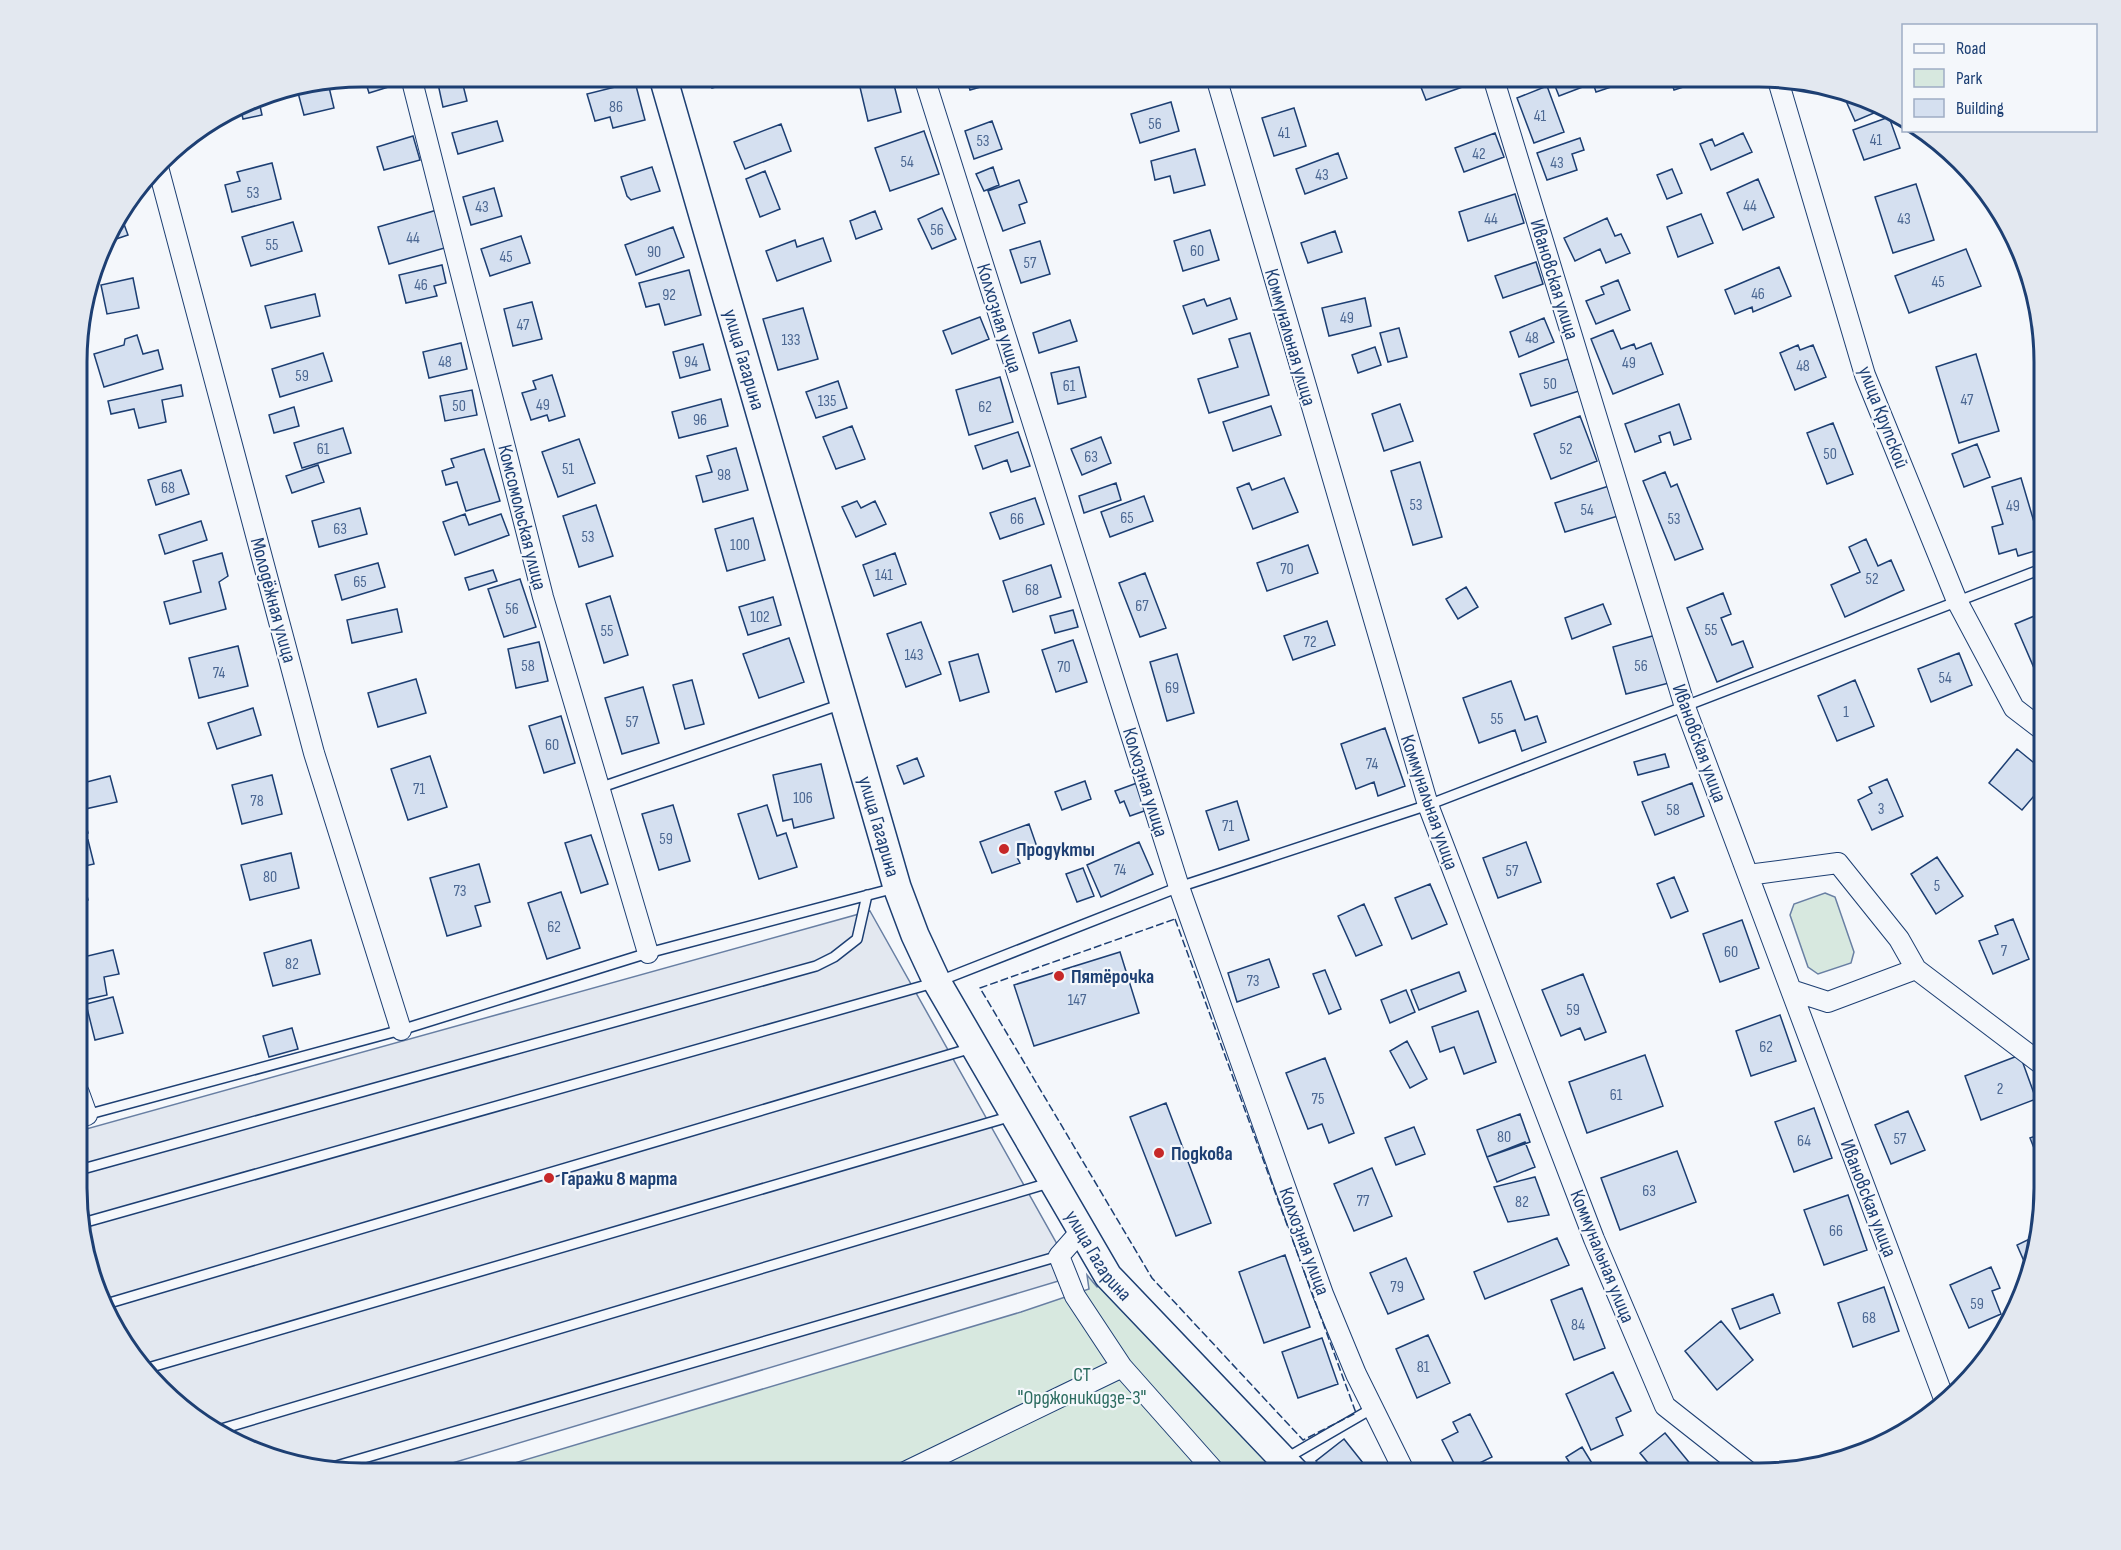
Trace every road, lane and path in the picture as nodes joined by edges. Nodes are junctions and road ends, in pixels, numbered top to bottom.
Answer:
1 (414, 87) edge
2 (666, 87) edge
3 (927, 87) edge
4 (1219, 87) edge
5 (1495, 87) edge
6 (1780, 88) edge
7 (160, 176) edge
8 (2034, 572) edge
9 (1957, 601) junction
10 (844, 703) junction
11 (1685, 707) junction
12 (2034, 723) edge
13 (599, 788) junction
14 (1428, 805) junction
15 (1748, 875) junction
16 (897, 887) junction
17 (1179, 887) junction
18 (867, 895) junction
19 (648, 953) junction
20 (1916, 969) junction
21 (937, 982) junction
22 (1791, 990) junction
23 (401, 1030) junction
24 (974, 1048) junction
25 (2034, 1058) edge
26 (87, 1115) edge
27 (1014, 1115) junction
28 (87, 1168) edge
29 (1053, 1182) junction
30 (89, 1221) edge
31 (1081, 1231) junction
32 (1059, 1256) junction
33 (112, 1302) edge
34 (153, 1367) edge
35 (1122, 1367) junction
36 (1942, 1393) edge
37 (1373, 1408) junction
38 (227, 1427) edge
39 (349, 1462) edge
40 (924, 1463) edge
41 (1207, 1463) edge
42 (1286, 1463) edge
43 (1296, 1463) edge
44 (1401, 1463) edge
45 (1737, 1463) edge

1 - 13 street, Комсомольская улица
2 - 10 main road, улица Гагарина
3 - 17 street, Колхозная улица
4 - 14 street, Коммунальная улица
5 - 11 street, Ивановская улица
6 - 9 street, улица Крупской
7 - 23 street, Молодёжная улица
8 - 9 lane
9 - 11 lane
9 - 12 street, улица Крупской
10 - 13 lane
10 - 16 main road, улица Гагарина
11 - 14 lane
11 - 15 street, Ивановская улица
13 - 19 street, Комсомольская улица
14 - 17 lane
14 - 45 street, Коммунальная улица
15 - 20 street
15 - 22 street, Ивановская улица
16 - 18 lane
16 - 21 main road, улица Гагарина
17 - 21 lane
17 - 37 street, Колхозная улица
18 - 19 lane
18 - 28 lane
19 - 23 lane
20 - 22 street
20 - 25 street
21 - 24 main road, улица Гагарина
21 - 30 lane
22 - 36 street, Ивановская улица
23 - 26 lane
24 - 27 main road, улица Гагарина
24 - 33 lane
27 - 29 main road, улица Гагарина
27 - 34 lane
29 - 31 main road, улица Гагарина
29 - 38 lane
31 - 32 street
31 - 42 main road, улица Гагарина
32 - 35 street
32 - 39 lane
35 - 40 street
35 - 41 street
37 - 43 lane
37 - 44 street, Колхозная улица

